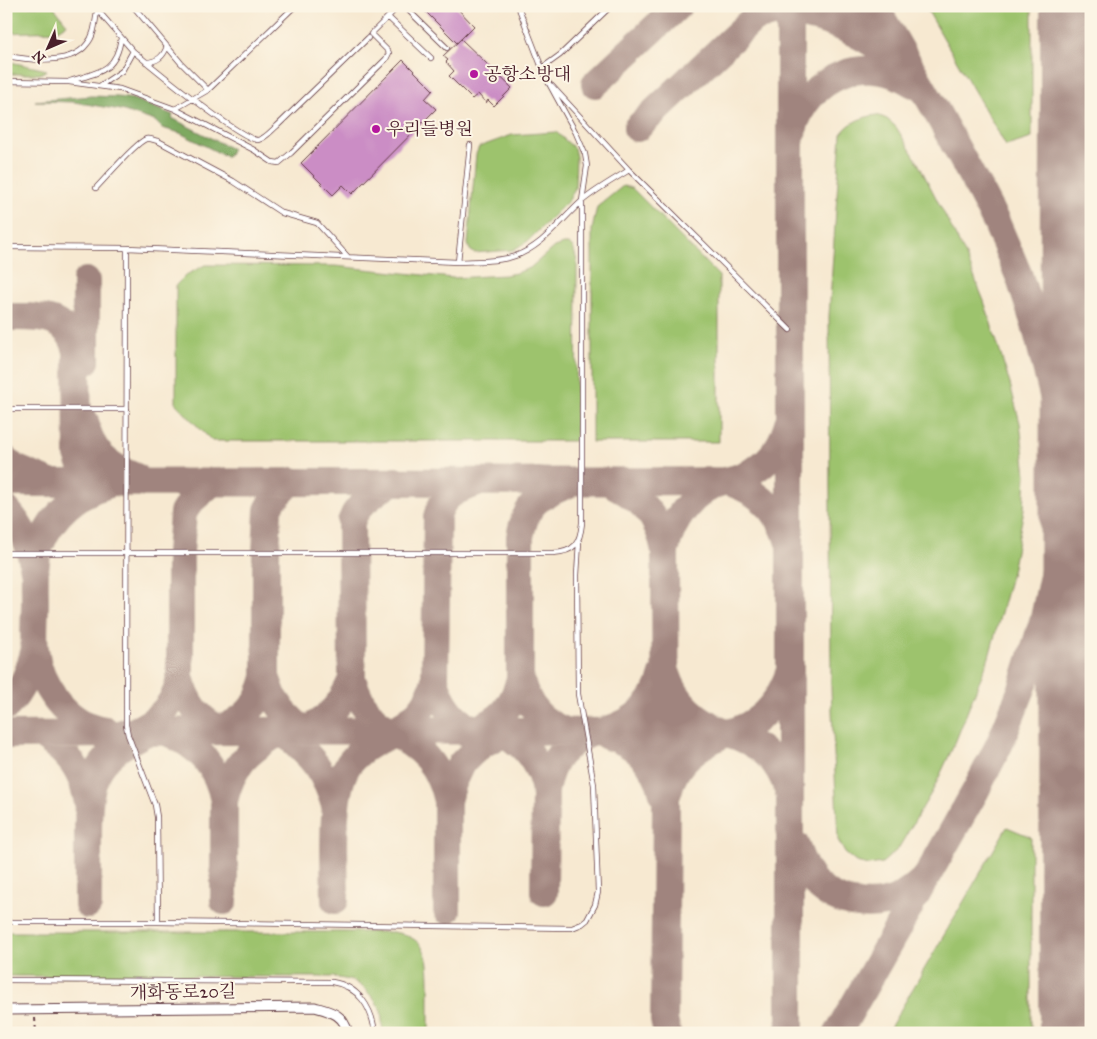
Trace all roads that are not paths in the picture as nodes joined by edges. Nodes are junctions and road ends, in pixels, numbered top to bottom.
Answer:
1 (133, 6) edge
2 (295, 6) edge
3 (398, 6) edge
4 (404, 6) edge
5 (518, 6) edge
6 (611, 6) edge
7 (96, 9) edge
8 (388, 17) junction
9 (370, 36) junction
10 (121, 38) junction
11 (167, 46) junction
12 (447, 48) dead end
13 (133, 51) junction
14 (6, 56) edge
15 (431, 58) dead end
16 (146, 62) junction
17 (542, 68) junction
18 (546, 78) junction
19 (6, 81) edge
20 (69, 82) junction
21 (101, 85) junction
22 (208, 90) junction
23 (193, 99) junction
24 (175, 109) junction
25 (470, 145) dead end
26 (629, 170) junction
27 (96, 188) dead end
28 (582, 201) junction
29 (6, 247) edge
30 (127, 248) junction
31 (348, 257) junction
32 (458, 262) junction
33 (790, 330) dead end
34 (6, 409) edge
35 (127, 409) junction
36 (579, 540) junction
37 (127, 552) junction
38 (6, 553) edge
39 (6, 922) edge
40 (158, 922) junction
41 (6, 980) edge
42 (6, 1010) edge
43 (348, 1033) edge
44 (375, 1033) edge

1 - 11 lane
2 - 22 lane
3 - 8 lane
4 - 12 lane
5 - 17 lane
6 - 17 lane
7 - 10 lane
7 - 14 lane
8 - 9 lane
8 - 15 lane
9 - 23 lane
9 - 24 lane
10 - 13 lane
10 - 20 lane
11 - 16 lane
11 - 22 lane
13 - 16 lane
13 - 21 lane
16 - 23 lane
17 - 18 lane
18 - 26 lane
18 - 28 lane
19 - 20 lane
20 - 21 lane
21 - 24 lane
22 - 23 lane
23 - 24 lane
25 - 32 lane
26 - 28 lane
26 - 33 lane
27 - 31 lane
28 - 32 lane
28 - 36 lane
29 - 30 lane
30 - 31 lane
30 - 35 lane
31 - 32 lane
34 - 35 lane
35 - 37 lane
36 - 37 lane
36 - 40 lane
37 - 38 lane
37 - 40 lane
39 - 40 lane
41 - 44 lane
42 - 43 street, 개화동로20길

